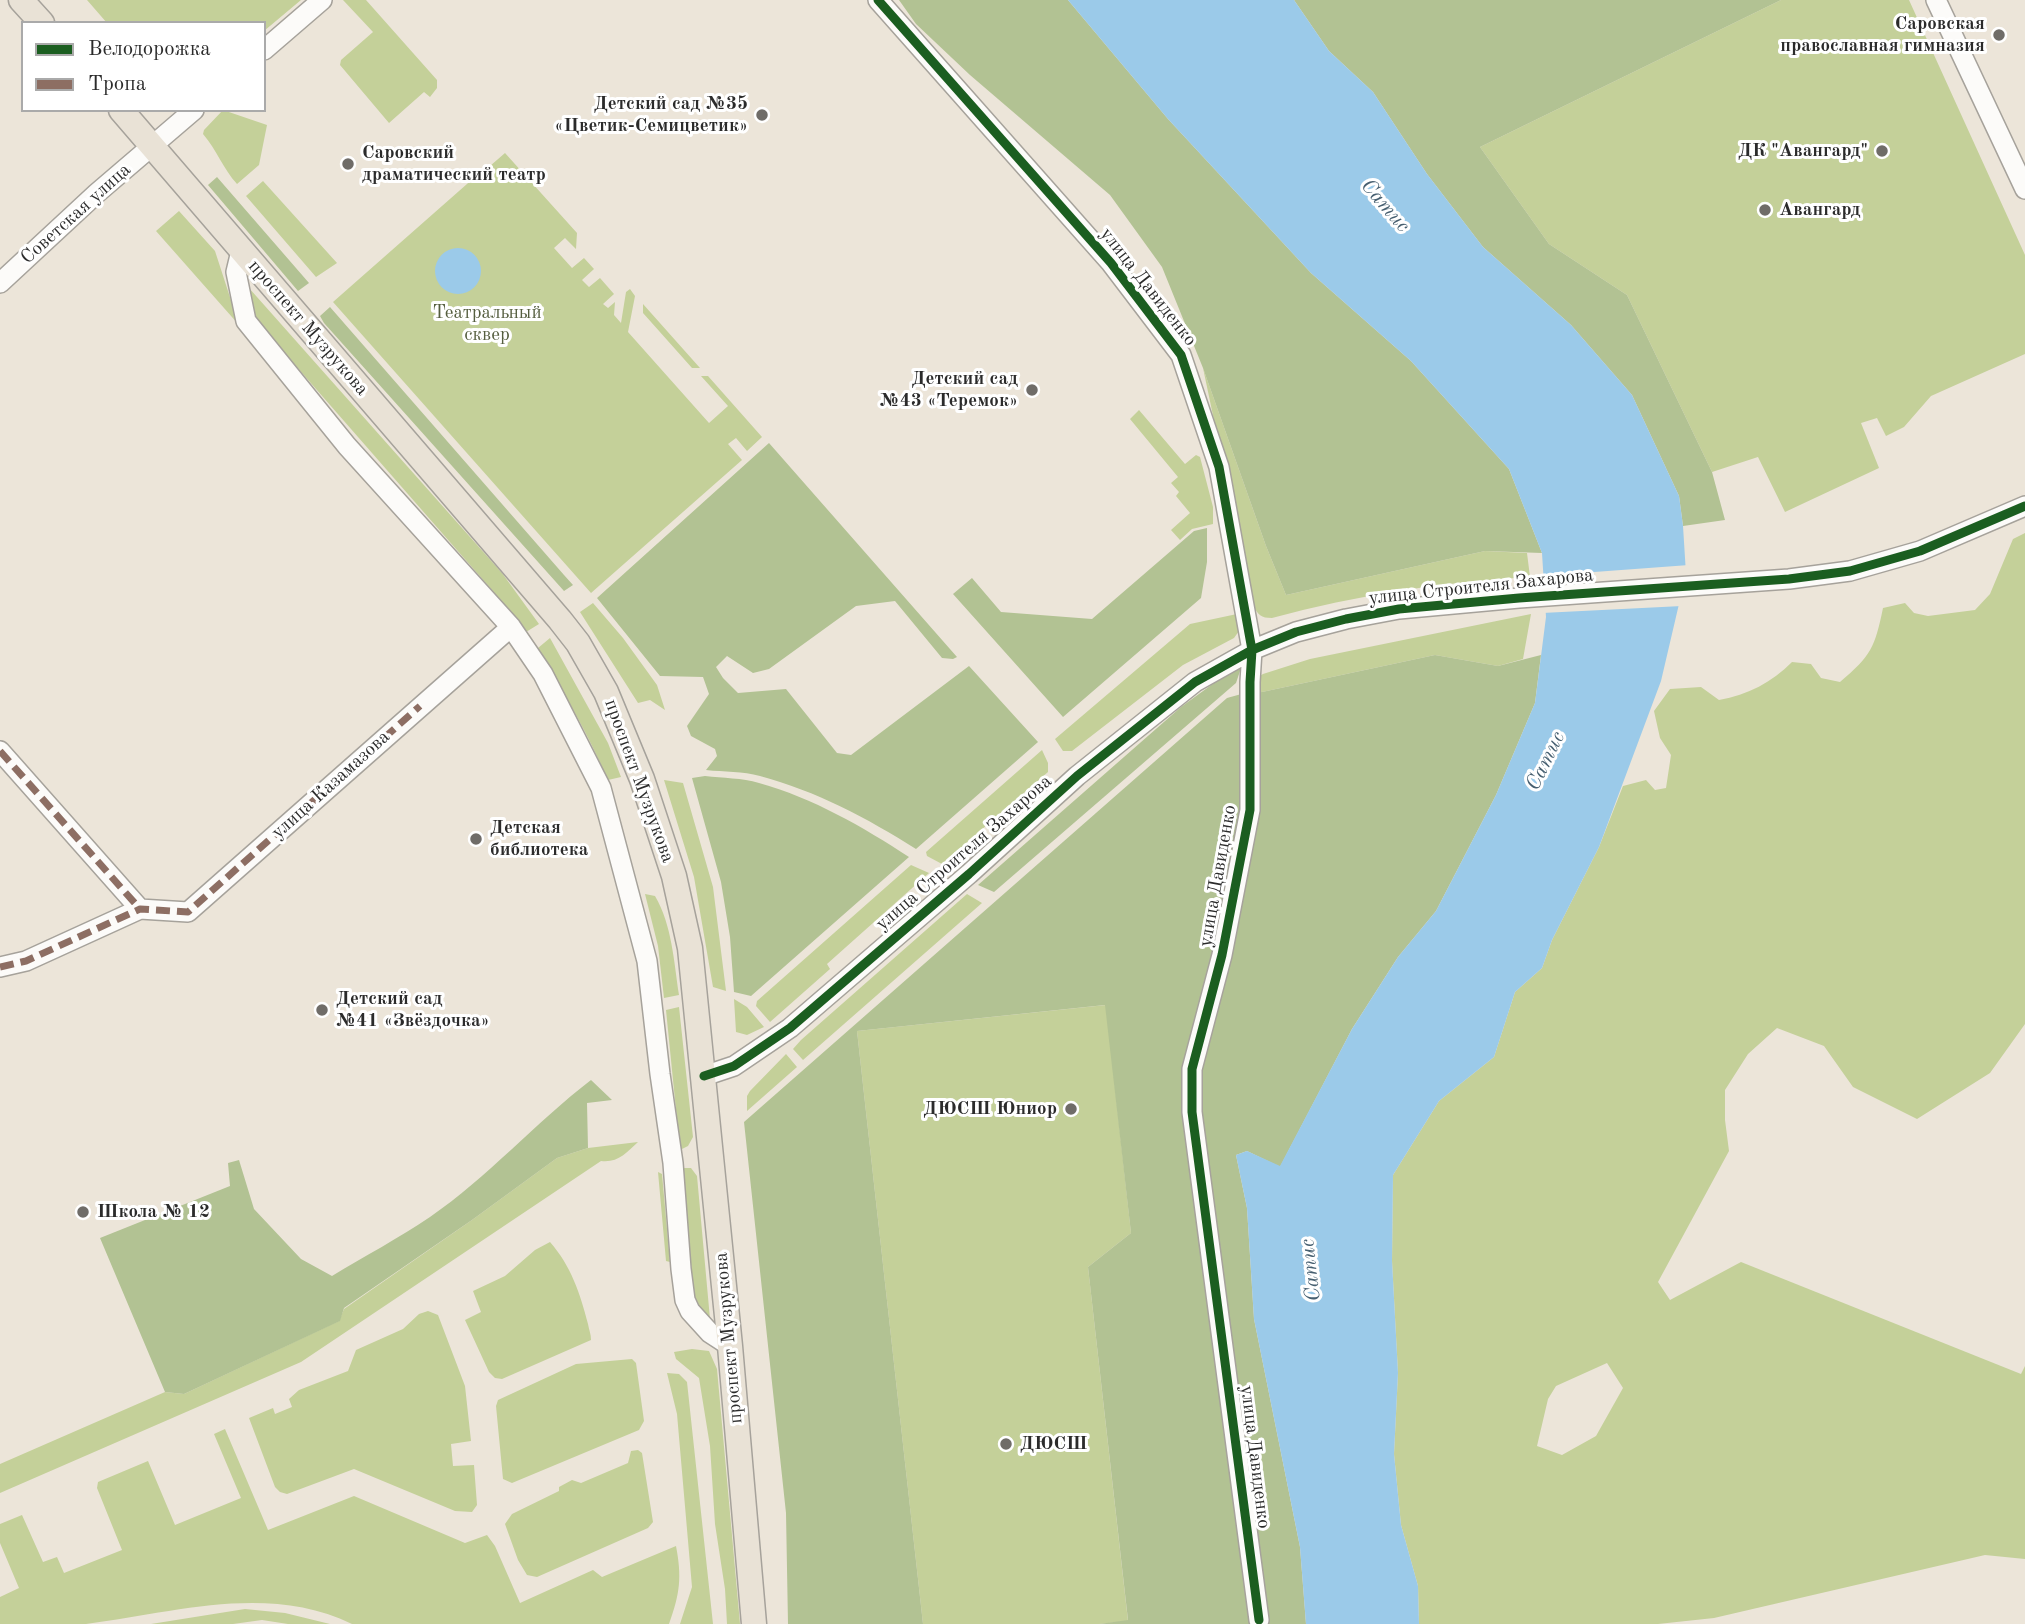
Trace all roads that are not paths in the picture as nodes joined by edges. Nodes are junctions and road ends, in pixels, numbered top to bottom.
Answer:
1 (21, 0) edge
2 (322, 0) edge
3 (878, 0) edge
4 (1936, 0) edge
5 (40, 21) edge
6 (266, 48) edge
7 (123, 112) edge
8 (192, 112) edge
9 (152, 146) junction
10 (2025, 189) edge
11 (241, 251) junction
12 (0, 283) edge
13 (2025, 506) edge
14 (511, 627) junction
15 (1252, 650) junction
16 (0, 751) edge
17 (140, 909) junction
18 (0, 967) edge
19 (704, 1076) junction
20 (730, 1346) junction
21 (1259, 1620) dead end
22 (754, 1624) edge

1 - 5 main road
2 - 6 street
3 - 15 street, улица Давиденко
4 - 10 street
7 - 9 main road, проспект Музрукова
8 - 9 street
9 - 11 main road, проспект Музрукова
9 - 12 street, Советская улица
11 - 14 street
11 - 19 main road, проспект Музрукова
13 - 15 street, улица Строителя Захарова
14 - 17 street, улица Казамазова
14 - 20 street
15 - 19 street, улица Строителя Захарова
15 - 21 street, улица Давиденко
16 - 17 street
17 - 18 street, улица Казамазова
19 - 20 main road, проспект Музрукова
20 - 22 main road, проспект Музрукова

